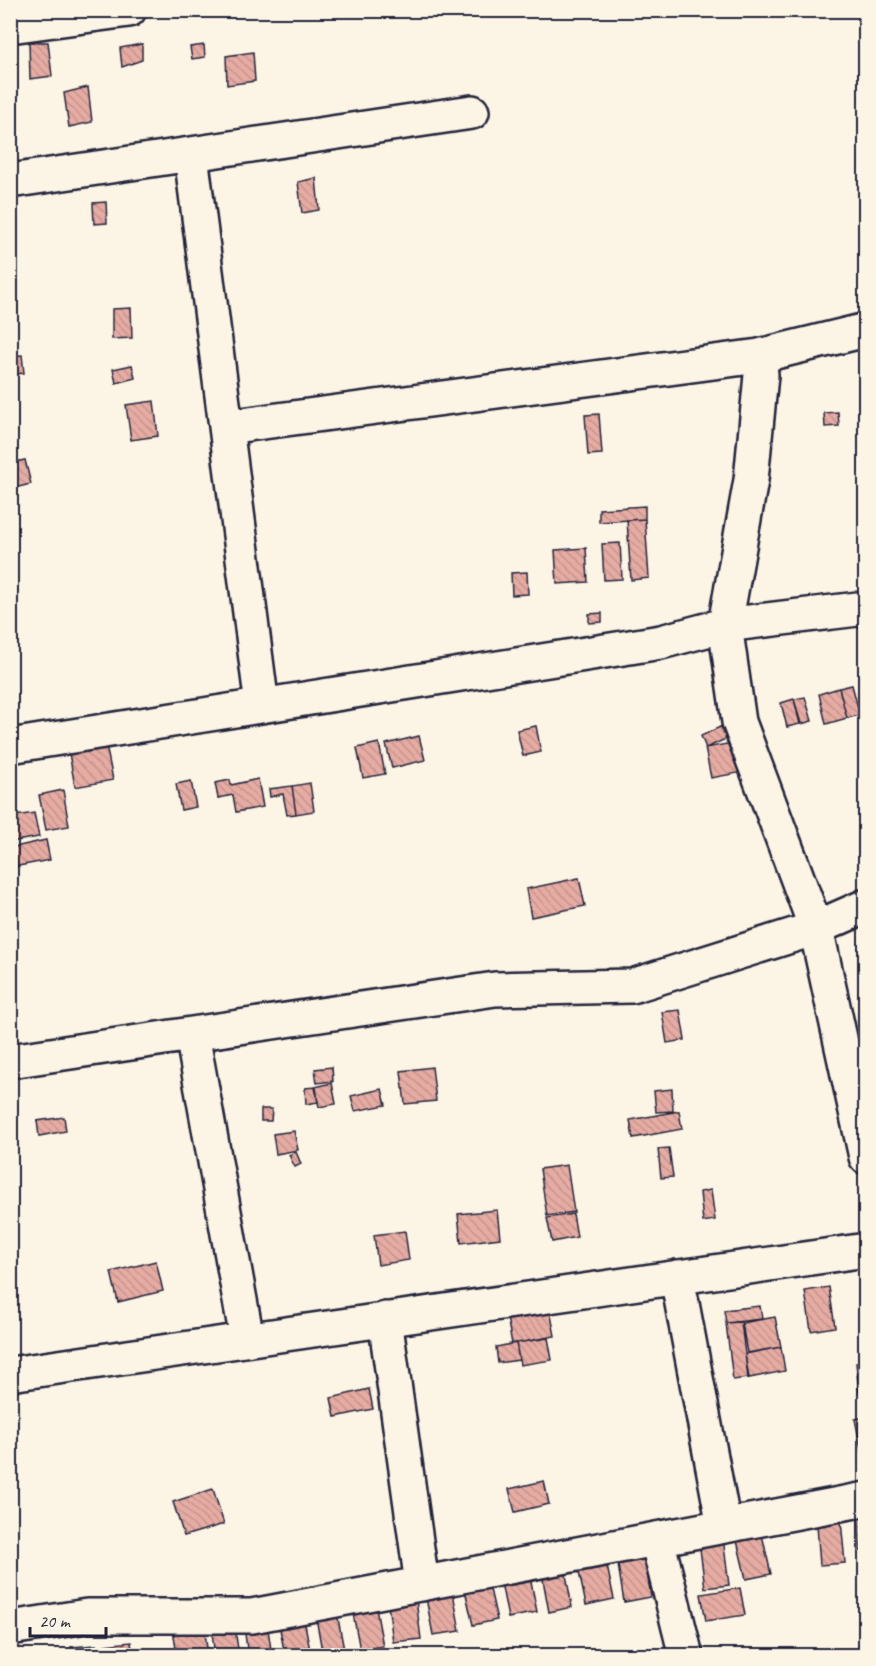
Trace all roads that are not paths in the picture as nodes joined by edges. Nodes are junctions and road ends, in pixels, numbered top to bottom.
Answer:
1 (129, 10) edge
2 (10, 26) edge
3 (472, 112) dead end
4 (191, 155) junction
5 (10, 181) edge
6 (866, 330) edge
7 (759, 356) junction
8 (226, 427) junction
9 (866, 608) edge
10 (725, 625) junction
11 (262, 706) junction
12 (10, 746) edge
13 (866, 906) edge
14 (816, 928) junction
15 (192, 1034) junction
16 (10, 1061) edge
17 (866, 1157) edge
18 (866, 1250) edge
19 (677, 1277) junction
20 (386, 1319) junction
21 (247, 1340) junction
22 (10, 1374) edge
23 (866, 1499) edge
24 (724, 1526) junction
25 (657, 1539) junction
26 (422, 1584) junction
27 (10, 1628) edge
28 (686, 1656) edge

1 - 2 street
3 - 4 street
4 - 5 street
4 - 8 street
6 - 7 street
7 - 8 street
7 - 10 street
8 - 11 street
9 - 10 street
10 - 11 street
10 - 14 street
11 - 12 street
13 - 14 street
14 - 15 street
14 - 17 street
15 - 16 street
15 - 21 street
18 - 19 street
19 - 20 street
19 - 24 street
20 - 21 street
20 - 26 street
21 - 22 street
23 - 24 street
24 - 25 street
25 - 26 street
25 - 28 street
26 - 27 street

